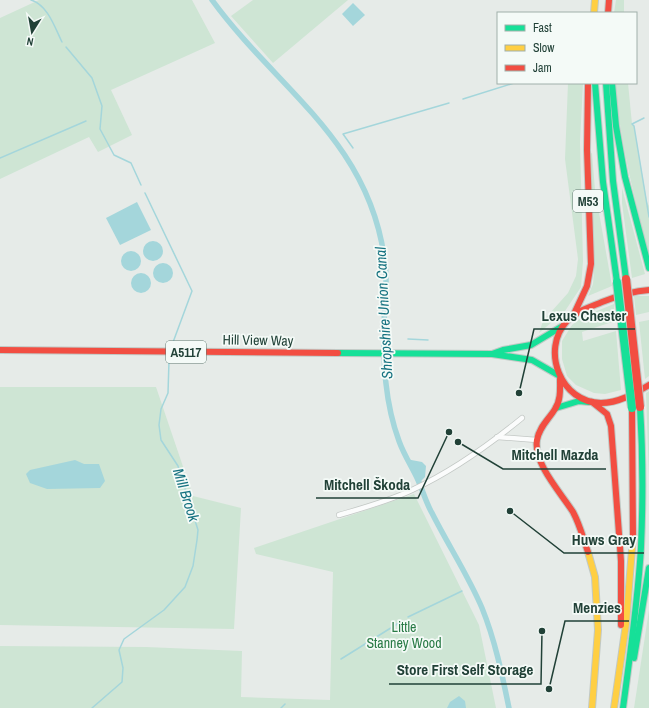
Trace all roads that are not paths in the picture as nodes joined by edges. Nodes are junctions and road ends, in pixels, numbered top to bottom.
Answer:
1 (596, 0) edge
2 (609, 0) edge
3 (595, 12) edge
4 (608, 12) edge
5 (588, 84) edge
6 (595, 84) edge
7 (606, 84) edge
8 (612, 84) edge
9 (649, 268) edge
10 (649, 290) edge
11 (573, 316) junction
12 (562, 326) junction
13 (0, 350) edge
14 (492, 354) junction
15 (559, 376) junction
16 (649, 385) edge
17 (591, 402) junction
18 (556, 408) junction
19 (522, 418) dead end
20 (498, 438) junction
21 (537, 440) junction
22 (339, 515) dead end
23 (649, 568) edge
24 (621, 659) junction
25 (592, 708) edge
26 (614, 708) edge
27 (623, 708) edge

1 - 3 main road
2 - 4 main road
5 - 11 main road, M53
6 - 24 main road, M53, bridge
7 - 27 main road, M53, bridge
8 - 9 main road
10 - 11 main road
11 - 12 main road, Hill View Way
12 - 14 main road, Hill View Way / A5117
12 - 15 main road
13 - 14 main road, Hill View Way / A5117
14 - 15 main road, Hill View Way / A5117
15 - 17 main road, Hill View Way
15 - 18 main road
16 - 17 main road
17 - 18 main road
17 - 24 main road, Hill View Way
18 - 21 main road
19 - 20 street
20 - 21 street
20 - 22 street
21 - 25 main road
23 - 27 main road
24 - 26 main road, M53

